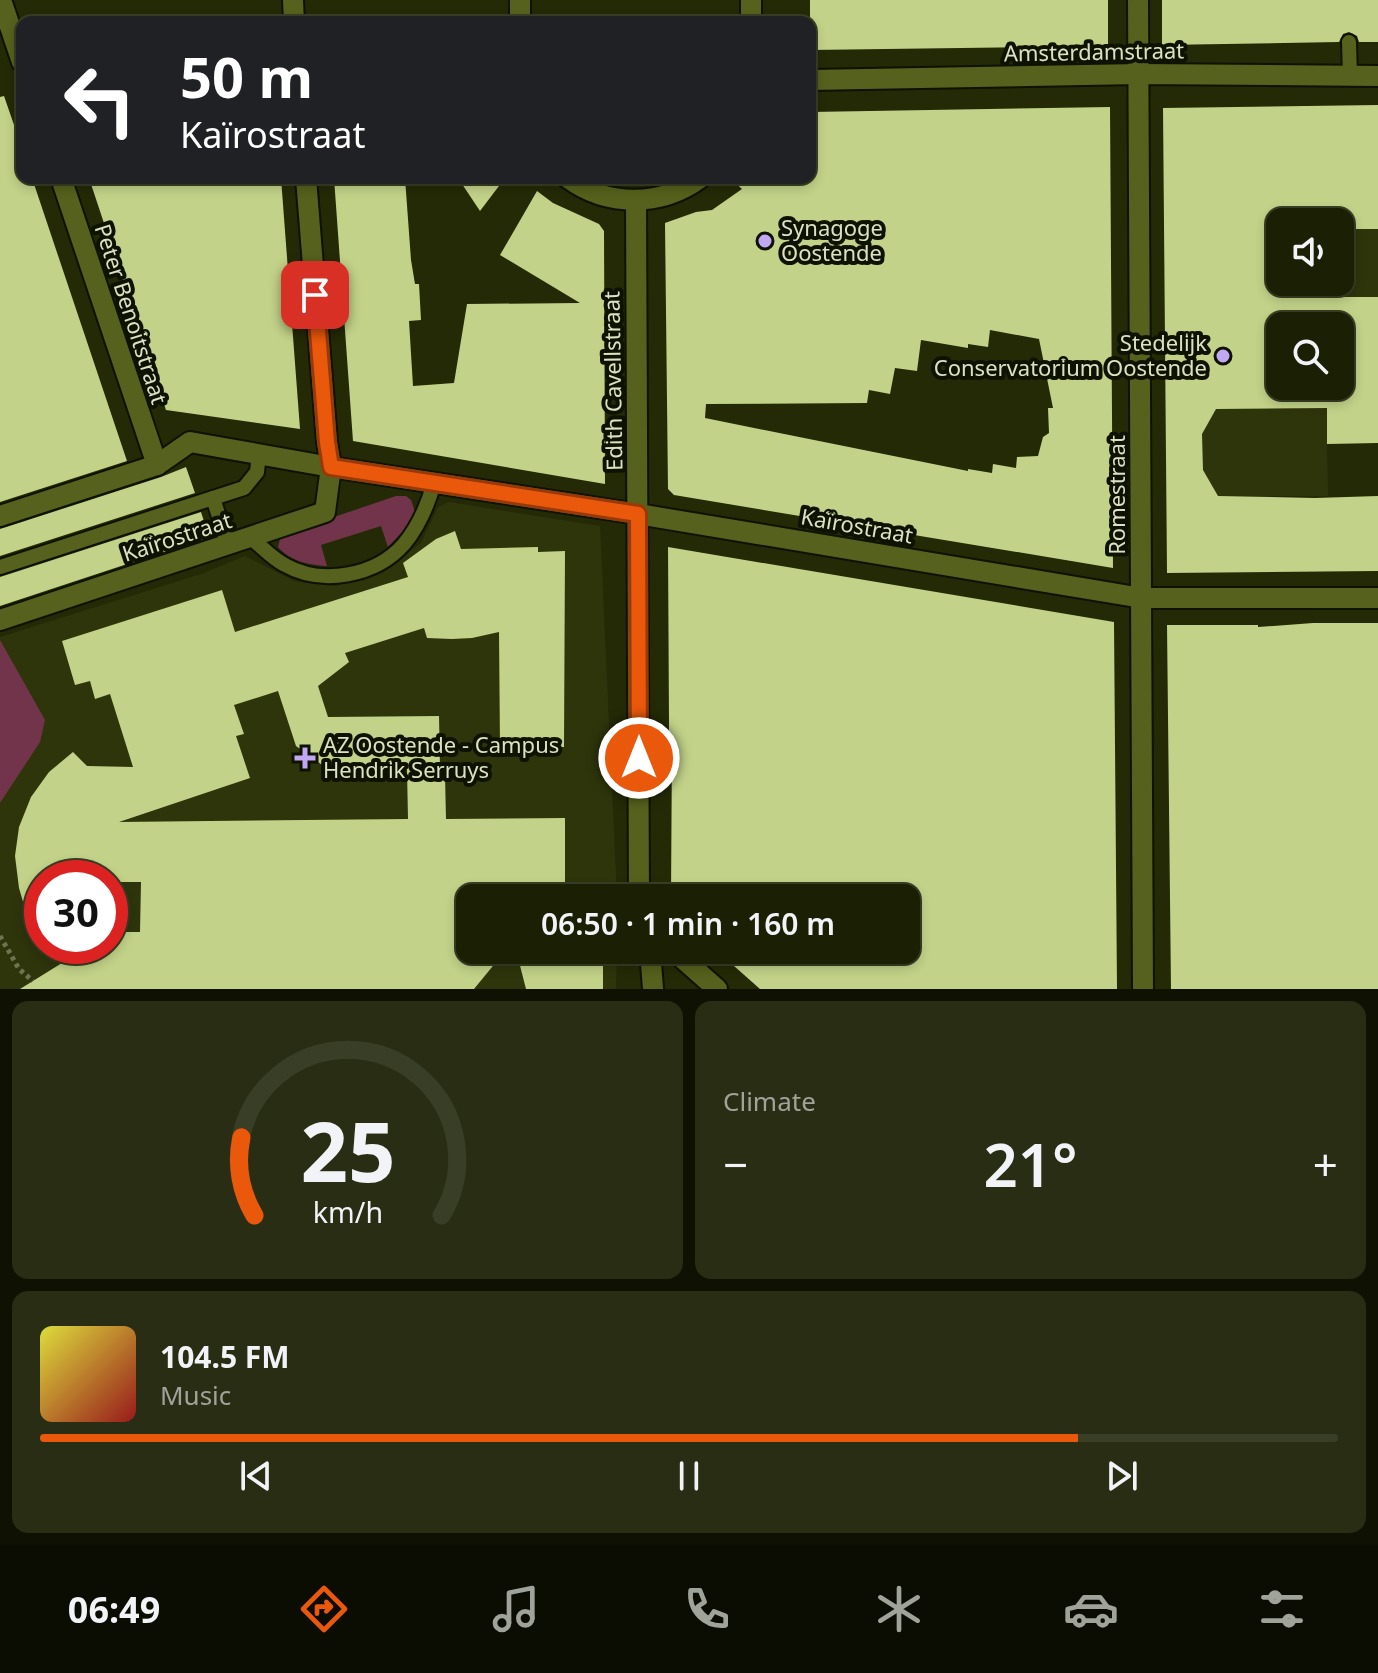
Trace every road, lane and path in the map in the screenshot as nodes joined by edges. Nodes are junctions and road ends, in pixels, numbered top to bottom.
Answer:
1 (1, 0) edge
2 (1138, 0) edge
3 (1349, 42) dead end
4 (16, 44) edge
5 (1140, 74) junction
6 (1350, 76) junction
7 (1378, 76) edge
8 (816, 80) edge
9 (63, 184) edge
10 (306, 184) edge
11 (579, 184) edge
12 (688, 184) edge
13 (636, 200) junction
14 (259, 453) junction
15 (157, 465) junction
16 (331, 467) junction
17 (434, 483) junction
18 (213, 498) junction
19 (638, 514) junction
20 (0, 516) edge
21 (251, 538) junction
22 (228, 545) junction
23 (0, 567) edge
24 (1142, 598) junction
25 (1378, 598) edge
26 (0, 620) edge
27 (639, 884) edge
28 (0, 936) edge
29 (651, 964) edge
30 (689, 964) edge
31 (33, 981) dead end
32 (653, 989) edge
33 (717, 989) edge
34 (1143, 989) edge

1 - 4 street
2 - 5 street, Romestraat
3 - 6 lane
5 - 6 street, Amsterdamstraat
5 - 8 street, Amsterdamstraat
5 - 24 street, Romestraat
6 - 7 street, Amsterdamstraat
9 - 15 street, Peter Benoitstraat
10 - 16 street
11 - 13 street
12 - 13 street
13 - 19 street, Edith Cavellstraat
14 - 15 street, Kaïrostraat
14 - 16 street, Kaïrostraat
14 - 18 lane
15 - 20 street, Kaïrostraat
16 - 17 street, Kaïrostraat
16 - 21 street, Kaïrostraat
17 - 19 street, Kaïrostraat
17 - 21 lane
18 - 22 lane
18 - 23 lane
19 - 24 street, Kaïrostraat
19 - 27 street, Edith Cavellstraat
21 - 22 street, Kaïrostraat
22 - 26 street, Kaïrostraat
24 - 25 street, Kaïrostraat
24 - 34 street, Romestraat
28 - 31 path
29 - 32 street
30 - 33 street

